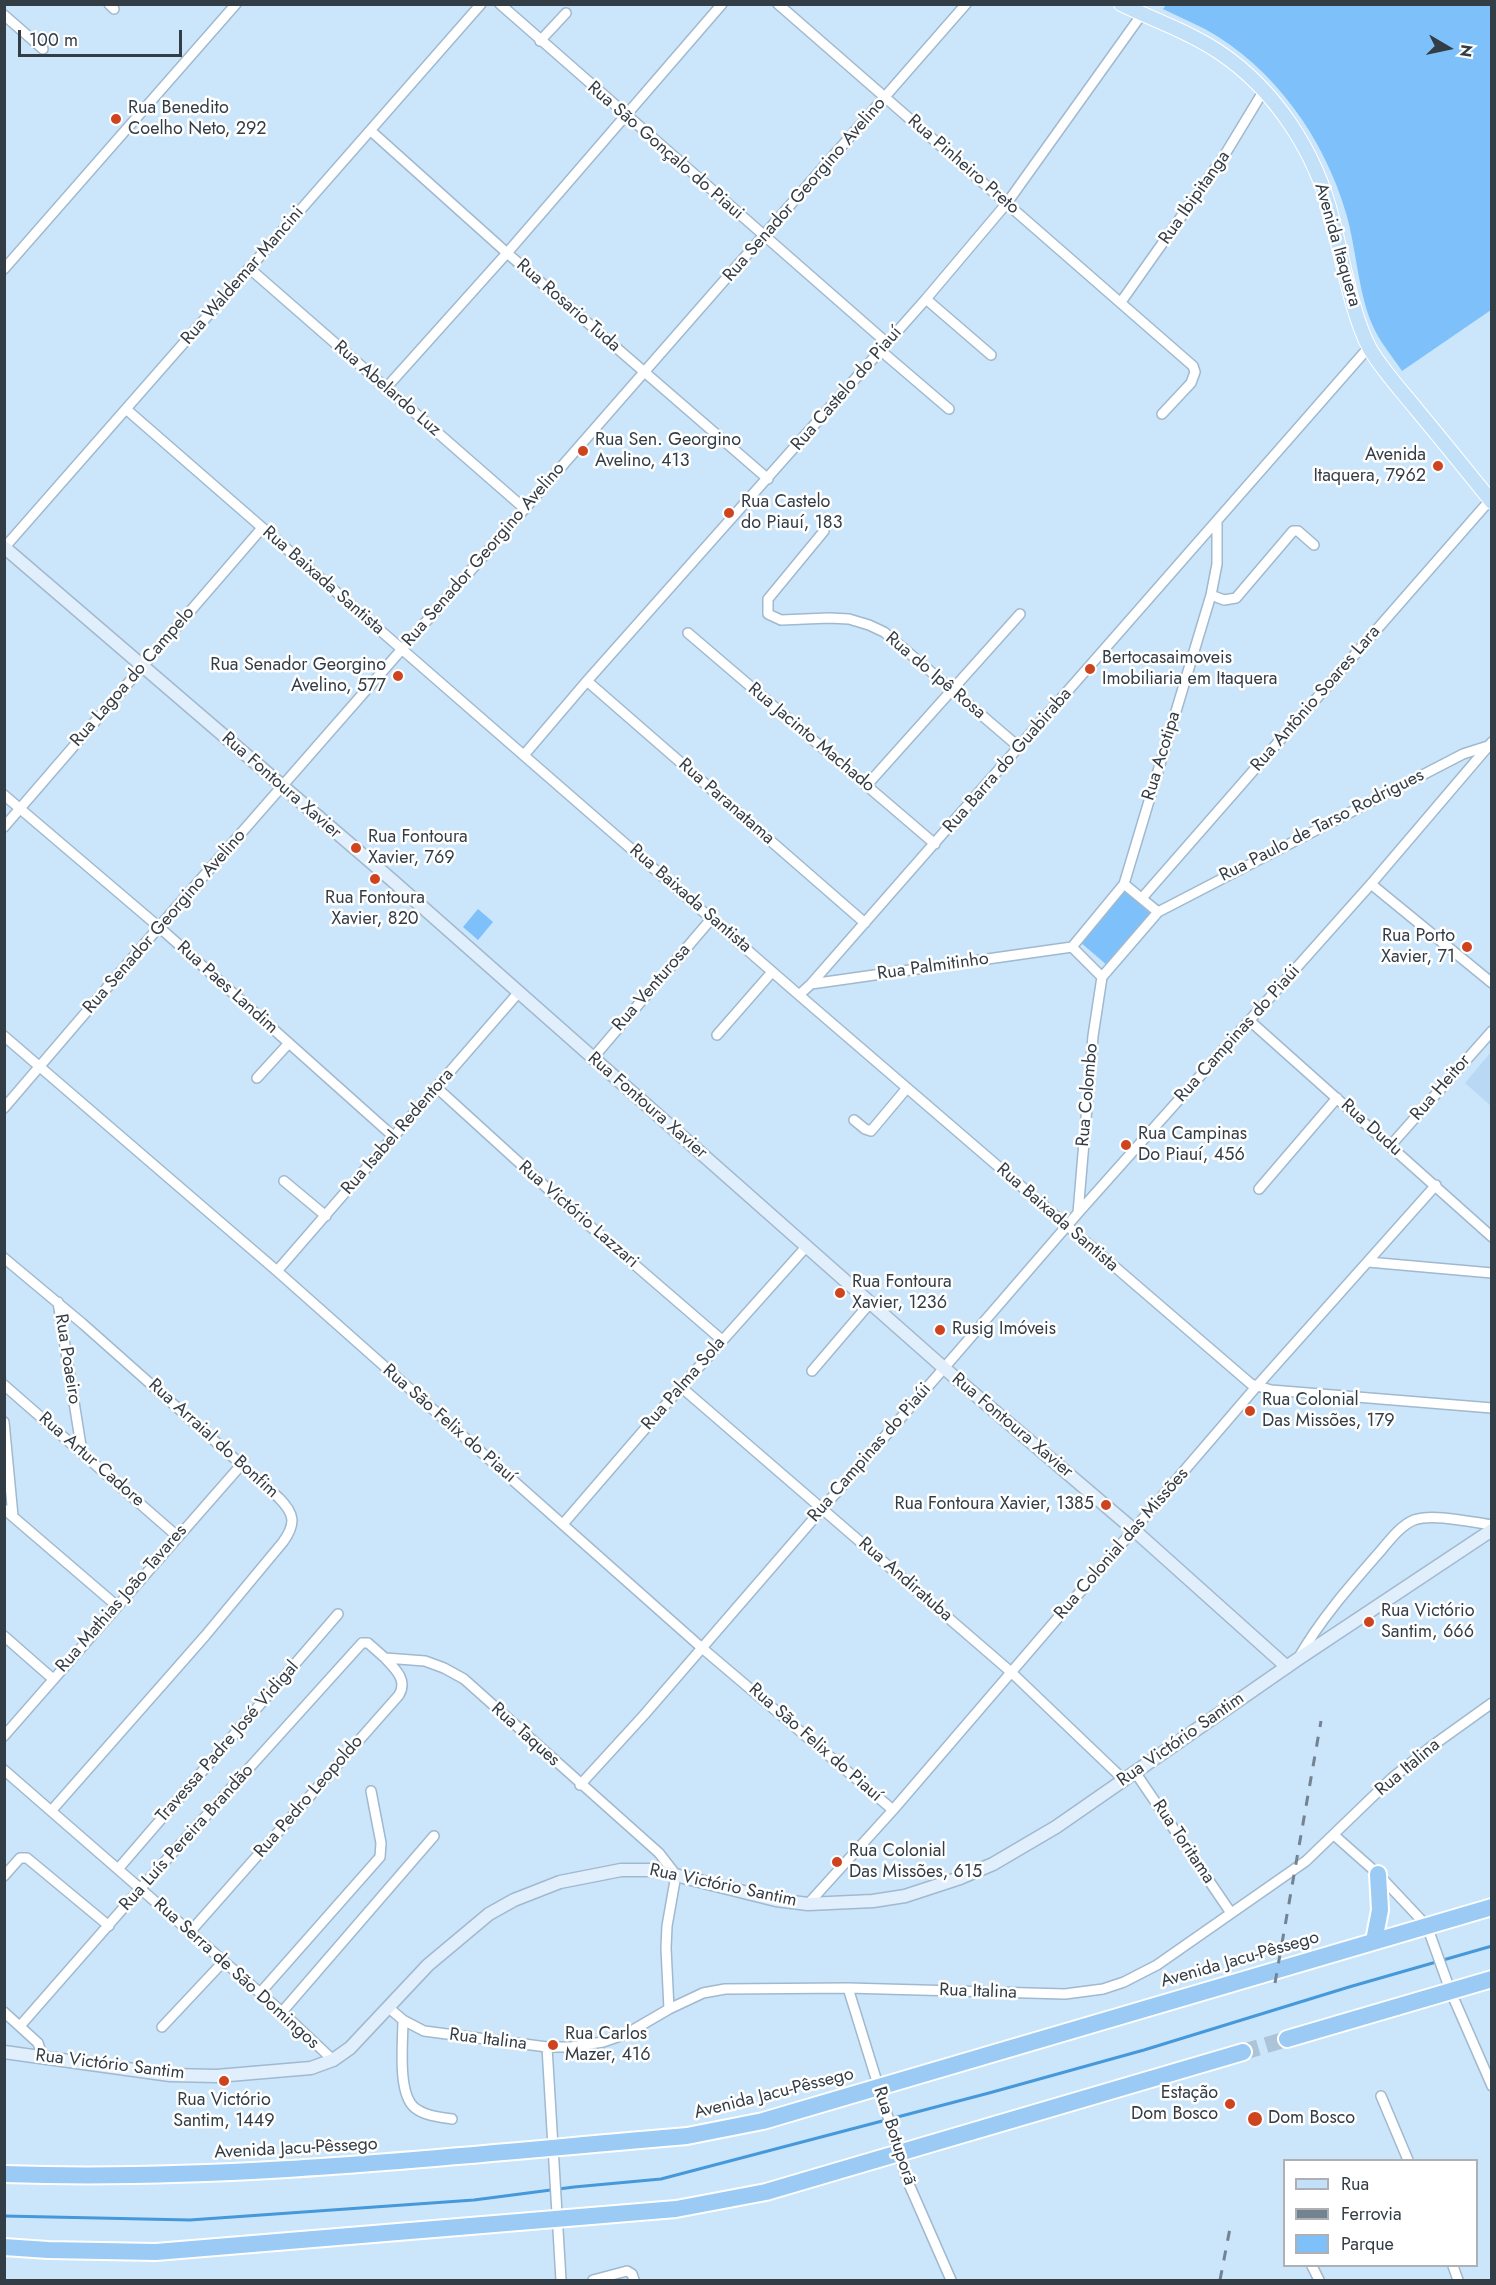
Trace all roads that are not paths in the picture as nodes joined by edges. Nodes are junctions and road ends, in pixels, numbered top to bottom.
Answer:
1 (236, 4) edge
2 (481, 4) edge
3 (500, 4) edge
4 (722, 4) edge
5 (778, 4) edge
6 (966, 4) edge
7 (1121, 4) edge
8 (1145, 9) edge
9 (566, 13) dead end
10 (4, 15) edge
11 (540, 41) junction
12 (43, 49) dead end
13 (1263, 90) junction
14 (886, 98) junction
15 (625, 116) junction
16 (371, 131) junction
17 (1007, 203) junction
18 (764, 238) junction
19 (507, 253) junction
20 (249, 268) junction
21 (4, 269) edge
22 (926, 299) junction
23 (1121, 302) junction
24 (883, 347) junction
25 (1369, 347) junction
26 (991, 355) dead end
27 (645, 371) junction
28 (386, 388) junction
29 (126, 409) junction
30 (949, 409) dead end
31 (1162, 414) dead end
32 (768, 479) junction
33 (1491, 501) edge
34 (525, 509) junction
35 (1217, 522) junction
36 (262, 528) junction
37 (824, 531) dead end
38 (1314, 545) dead end
39 (5, 547) edge
40 (1211, 595) junction
41 (1020, 614) dead end
42 (688, 633) dead end
43 (402, 650) junction
44 (143, 665) junction
45 (587, 681) junction
46 (952, 690) junction
47 (1490, 744) edge
48 (1020, 748) junction
49 (524, 755) junction
50 (867, 785) junction
51 (282, 787) junction
52 (4, 795) edge
53 (21, 808) junction
54 (4, 827) edge
55 (935, 844) junction
56 (1124, 884) junction
57 (1371, 884) junction
58 (1142, 898) junction
59 (1158, 912) junction
60 (712, 918) junction
61 (865, 923) junction
62 (159, 927) junction
63 (1072, 947) junction
64 (772, 972) junction
65 (1102, 977) junction
66 (1491, 983) edge
67 (811, 984) junction
68 (519, 992) junction
69 (799, 995) junction
70 (1250, 1021) junction
71 (1491, 1030) edge
72 (717, 1035) dead end
73 (4, 1036) edge
74 (289, 1044) junction
75 (592, 1059) junction
76 (40, 1067) junction
77 (257, 1078) dead end
78 (436, 1087) junction
79 (907, 1088) junction
80 (1337, 1098) junction
81 (4, 1108) edge
82 (854, 1120) dead end
83 (394, 1137) junction
84 (1391, 1145) junction
85 (284, 1181) dead end
86 (1436, 1185) junction
87 (1259, 1189) dead end
88 (1078, 1213) junction
89 (326, 1216) junction
90 (1067, 1228) junction
91 (1491, 1237) edge
92 (806, 1247) junction
93 (4, 1258) edge
94 (1368, 1262) junction
95 (277, 1271) junction
96 (1491, 1273) edge
97 (58, 1302) junction
98 (870, 1303) junction
99 (723, 1340) junction
100 (944, 1368) junction
101 (812, 1371) dead end
102 (4, 1385) edge
103 (681, 1387) junction
104 (1256, 1388) junction
105 (1491, 1407) edge
106 (4, 1422) edge
107 (82, 1452) junction
108 (242, 1464) junction
109 (822, 1508) junction
110 (4, 1509) edge
111 (13, 1516) junction
112 (563, 1524) junction
113 (1491, 1525) edge
114 (1134, 1530) junction
115 (1491, 1530) edge
116 (177, 1536) junction
117 (117, 1606) junction
118 (338, 1614) dead end
119 (4, 1636) edge
120 (702, 1648) junction
121 (353, 1651) joint
122 (385, 1658) junction
123 (1298, 1659) junction
124 (1287, 1667) junction
125 (1011, 1672) junction
126 (53, 1679) junction
127 (1491, 1703) edge
128 (4, 1736) edge
129 (4, 1770) edge
130 (1135, 1772) junction
131 (1124, 1780) junction
132 (580, 1785) junction
133 (371, 1791) dead end
134 (52, 1810) junction
135 (893, 1810) junction
136 (1334, 1835) junction
137 (434, 1836) dead end
138 (118, 1869) junction
139 (1378, 1874) junction
140 (676, 1875) junction
141 (4, 1876) edge
142 (140, 1889) junction
143 (808, 1904) junction
144 (1491, 1906) edge
145 (1231, 1913) junction
146 (109, 1926) junction
147 (190, 1932) junction
148 (1430, 1932) junction
149 (1374, 1941) junction
150 (224, 1961) junction
151 (1491, 1979) edge
152 (1448, 1984) junction
153 (848, 1988) junction
154 (260, 1993) junction
155 (389, 2008) junction
156 (669, 2008) junction
157 (4, 2012) edge
158 (282, 2012) junction
159 (404, 2020) junction
160 (20, 2026) junction
161 (162, 2027) dead end
162 (1287, 2039) tunnel mouth
163 (547, 2047) junction
164 (4, 2052) edge
165 (1243, 2052) tunnel mouth
166 (38, 2057) junction
167 (333, 2060) junction
168 (1491, 2086) edge
169 (880, 2093) junction
170 (1381, 2096) dead end
171 (452, 2119) dead end
172 (552, 2151) junction
173 (899, 2154) junction
174 (1408, 2159) edge
175 (4, 2174) edge
176 (558, 2214) junction
177 (4, 2247) edge
178 (561, 2280) edge
179 (593, 2280) edge
180 (634, 2280) edge
181 (951, 2280) edge

1 - 21 street
2 - 16 street, Rua Waldemar Mancini
3 - 11 street, Rua São Gonçalo do Piaui
4 - 15 street
5 - 14 street, Rua Pinheiro Preto
6 - 14 street, Rua Senador Georgino Avelino
7 - 8 main road, Avenida Itaquera
8 - 13 main road, Avenida Itaquera
8 - 17 street, Rua Castelo do Piauí
9 - 11 street
10 - 12 street
11 - 15 street, Rua São Gonçalo do Piaui
13 - 23 street, Rua Ibipitanga
13 - 25 main road, Avenida Itaquera
14 - 17 street, Rua Pinheiro Preto
14 - 18 street, Rua Senador Georgino Avelino
15 - 18 street, Rua São Gonçalo do Piaui
15 - 19 street
16 - 19 street, Rua Rosario Tuda
16 - 20 street, Rua Waldemar Mancini
17 - 22 street, Rua Castelo do Piauí
17 - 23 street, Rua Pinheiro Preto
18 - 24 street, Rua São Gonçalo do Piaui
18 - 27 street, Rua Senador Georgino Avelino
19 - 27 street, Rua Rosario Tuda
19 - 28 street
20 - 28 street, Rua Abelardo Luz
20 - 29 street, Rua Waldemar Mancini
22 - 24 street, Rua Castelo do Piauí
22 - 26 street
23 - 31 street, Rua Pinheiro Preto
24 - 30 street, Rua São Gonçalo do Piaui
24 - 32 street, Rua Castelo do Piauí
25 - 33 main road, Avenida Itaquera
25 - 35 street, Rua Barra do Guabiraba
27 - 32 street, Rua Rosario Tuda
27 - 34 street, Rua Senador Georgino Avelino
28 - 34 street, Rua Abelardo Luz
29 - 36 street, Rua Baixada Santista
29 - 39 street, Rua Waldemar Mancini
32 - 45 street, Rua Castelo do Piauí
33 - 58 street, Rua Antônio Soares Lara
34 - 43 street, Rua Senador Georgino Avelino
35 - 40 street, Rua Acotipa
35 - 48 street, Rua Barra do Guabiraba
36 - 43 street, Rua Baixada Santista
36 - 44 street, Rua Lagoa do Campelo
37 - 46 street, Rua do Ipê Rosa
38 - 40 street
39 - 44 main road, Rua Fontoura Xavier
40 - 56 street, Rua Acotipa
41 - 46 street
42 - 50 street, Rua Jacinto Machado
43 - 49 street, Rua Baixada Santista
43 - 51 street, Rua Senador Georgino Avelino
44 - 51 main road, Rua Fontoura Xavier
44 - 53 street, Rua Lagoa do Campelo
45 - 49 street, Rua Castelo do Piauí
45 - 61 street, Rua Paranatama
46 - 48 street, Rua do Ipê Rosa
46 - 50 street
47 - 57 street, Rua Campinas do Piaúi
47 - 59 street, Rua Paulo de Tarso Rodrigues
48 - 55 street, Rua Barra do Guabiraba
49 - 60 street, Rua Baixada Santista
50 - 55 street, Rua Jacinto Machado
51 - 62 street, Rua Senador Georgino Avelino
51 - 68 main road, Rua Fontoura Xavier
52 - 53 street, Rua Paes Landim
53 - 54 street, Rua Lagoa do Campelo
53 - 62 street, Rua Paes Landim
55 - 61 street, Rua Barra do Guabiraba
56 - 58 street
56 - 63 street
57 - 66 street
57 - 70 street, Rua Campinas do Piaúi
58 - 59 street
59 - 65 street
60 - 64 street, Rua Baixada Santista
60 - 75 street, Rua Venturosa
61 - 67 street, Rua Barra do Guabiraba
62 - 74 street, Rua Paes Landim
62 - 76 street, Rua Senador Georgino Avelino
63 - 65 street
63 - 67 street, Rua Palmitinho
64 - 69 street, Rua Baixada Santista
64 - 72 street
65 - 88 street, Rua Colombo
67 - 69 street
68 - 75 main road, Rua Fontoura Xavier
68 - 78 street, Rua Isabel Redentora
69 - 79 street, Rua Baixada Santista
70 - 80 street, Rua Dudu
70 - 88 street, Rua Campinas do Piaúi
71 - 84 street, Rua Heitor
73 - 76 street, Rua São Felix do Piauí
74 - 77 street
74 - 83 street, Rua Paes Landim
75 - 92 main road, Rua Fontoura Xavier
76 - 81 street, Rua Senador Georgino Avelino
76 - 95 street, Rua São Felix do Piauí
78 - 83 street, Rua Isabel Redentora
78 - 99 street, Rua Victório Lazzari
79 - 82 street
79 - 90 street, Rua Baixada Santista
80 - 84 street, Rua Dudu
80 - 87 street
83 - 89 street, Rua Isabel Redentora
84 - 86 street, Rua Dudu
85 - 89 street
86 - 91 street, Rua Dudu
86 - 94 street, Rua Colonial das Missões
88 - 90 street, Rua Campinas do Piaúi
89 - 95 street, Rua Isabel Redentora
90 - 100 street, Rua Campinas do Piaúi
90 - 104 street, Rua Baixada Santista
92 - 98 main road, Rua Fontoura Xavier
92 - 99 street, Rua Palma Sola
93 - 97 street, Rua Arraial do Bonfim
94 - 96 street
94 - 104 street, Rua Colonial das Missões
95 - 112 street, Rua São Felix do Piauí
97 - 107 street, Rua Poaeiro
97 - 108 street, Rua Arraial do Bonfim
98 - 100 main road, Rua Fontoura Xavier
98 - 101 street
99 - 103 street, Rua Palma Sola
100 - 109 street, Rua Campinas do Piaúi
100 - 114 main road, Rua Fontoura Xavier
102 - 107 street, Rua Artur Cadore
103 - 109 street, Rua Andiratuba
103 - 112 street, Rua Palma Sola
104 - 105 street
104 - 114 street, Rua Colonial das Missões
106 - 111 street
107 - 116 street, Rua Artur Cadore
108 - 116 street, Rua Mathias João Tavares
108 - 134 street, Rua Arraial do Bonfim
109 - 120 street, Rua Campinas do Piaúi
109 - 125 street, Rua Andiratuba
110 - 111 street
111 - 117 street
112 - 120 street, Rua São Felix do Piauí
113 - 123 street, Rua Victório Santim
114 - 124 main road, Rua Fontoura Xavier
114 - 125 street, Rua Colonial das Missões
115 - 123 main road, Rua Victório Santim
116 - 117 street, Rua Mathias João Tavares
117 - 126 street, Rua Mathias João Tavares
118 - 138 street, Travessa Padre José Vidigal
119 - 126 street
120 - 132 street, Rua Campinas do Piaúi
120 - 135 street, Rua São Felix do Piauí
121 - 122 street, Rua Taques
121 - 142 street, Rua Luís Pereira Brandão
122 - 132 street, Rua Taques
122 - 147 street, Rua Pedro Leopoldo
123 - 124 main road, Rua Victório Santim
124 - 130 main road, Rua Victório Santim
125 - 131 street, Rua Andiratuba
125 - 135 street, Rua Colonial das Missões
126 - 128 street, Rua Mathias João Tavares
127 - 136 street, Rua Italina
129 - 134 street, Rua Serra de São Domingos
130 - 131 main road, Rua Victório Santim
130 - 145 street, Rua Toritama
131 - 143 main road, Rua Victório Santim
132 - 140 street, Rua Taques
133 - 154 street
134 - 138 street, Rua Serra de São Domingos
135 - 143 street, Rua Colonial das Missões
136 - 139 street
136 - 145 street, Rua Italina
137 - 158 street
138 - 142 street, Rua Serra de São Domingos
139 - 148 street
139 - 149 highway
140 - 143 main road, Rua Victório Santim
140 - 155 main road, Rua Victório Santim
140 - 156 street
141 - 146 street
142 - 146 street, Rua Luís Pereira Brandão
142 - 147 street, Rua Serra de São Domingos
144 - 148 highway, Avenida Jacu-Pêssego
145 - 153 street, Rua Italina
146 - 160 street, Rua Luís Pereira Brandão
147 - 150 street, Rua Serra de São Domingos
148 - 149 highway, Avenida Jacu-Pêssego
148 - 152 street
149 - 169 highway, Avenida Jacu-Pêssego
150 - 154 street, Rua Serra de São Domingos
150 - 161 street
151 - 152 highway
152 - 162 highway
152 - 168 street
153 - 156 street, Rua Italina
153 - 169 street, Rua Botuporã
154 - 158 street, Rua Serra de São Domingos
155 - 159 street, Rua Italina
155 - 167 main road, Rua Victório Santim
156 - 163 street, Rua Italina
157 - 160 street
158 - 167 street, Rua Serra de São Domingos
159 - 163 street, Rua Italina
159 - 171 street
160 - 166 street
163 - 172 street
164 - 166 main road, Rua Victório Santim
165 - 173 highway
166 - 167 main road, Rua Victório Santim
169 - 172 highway, Avenida Jacu-Pêssego
169 - 173 street, Rua Botuporã
170 - 174 street
172 - 175 highway, Avenida Jacu-Pêssego
172 - 176 street
173 - 176 highway
173 - 181 street, Rua Botuporã
176 - 177 highway
176 - 178 street
179 - 180 street

